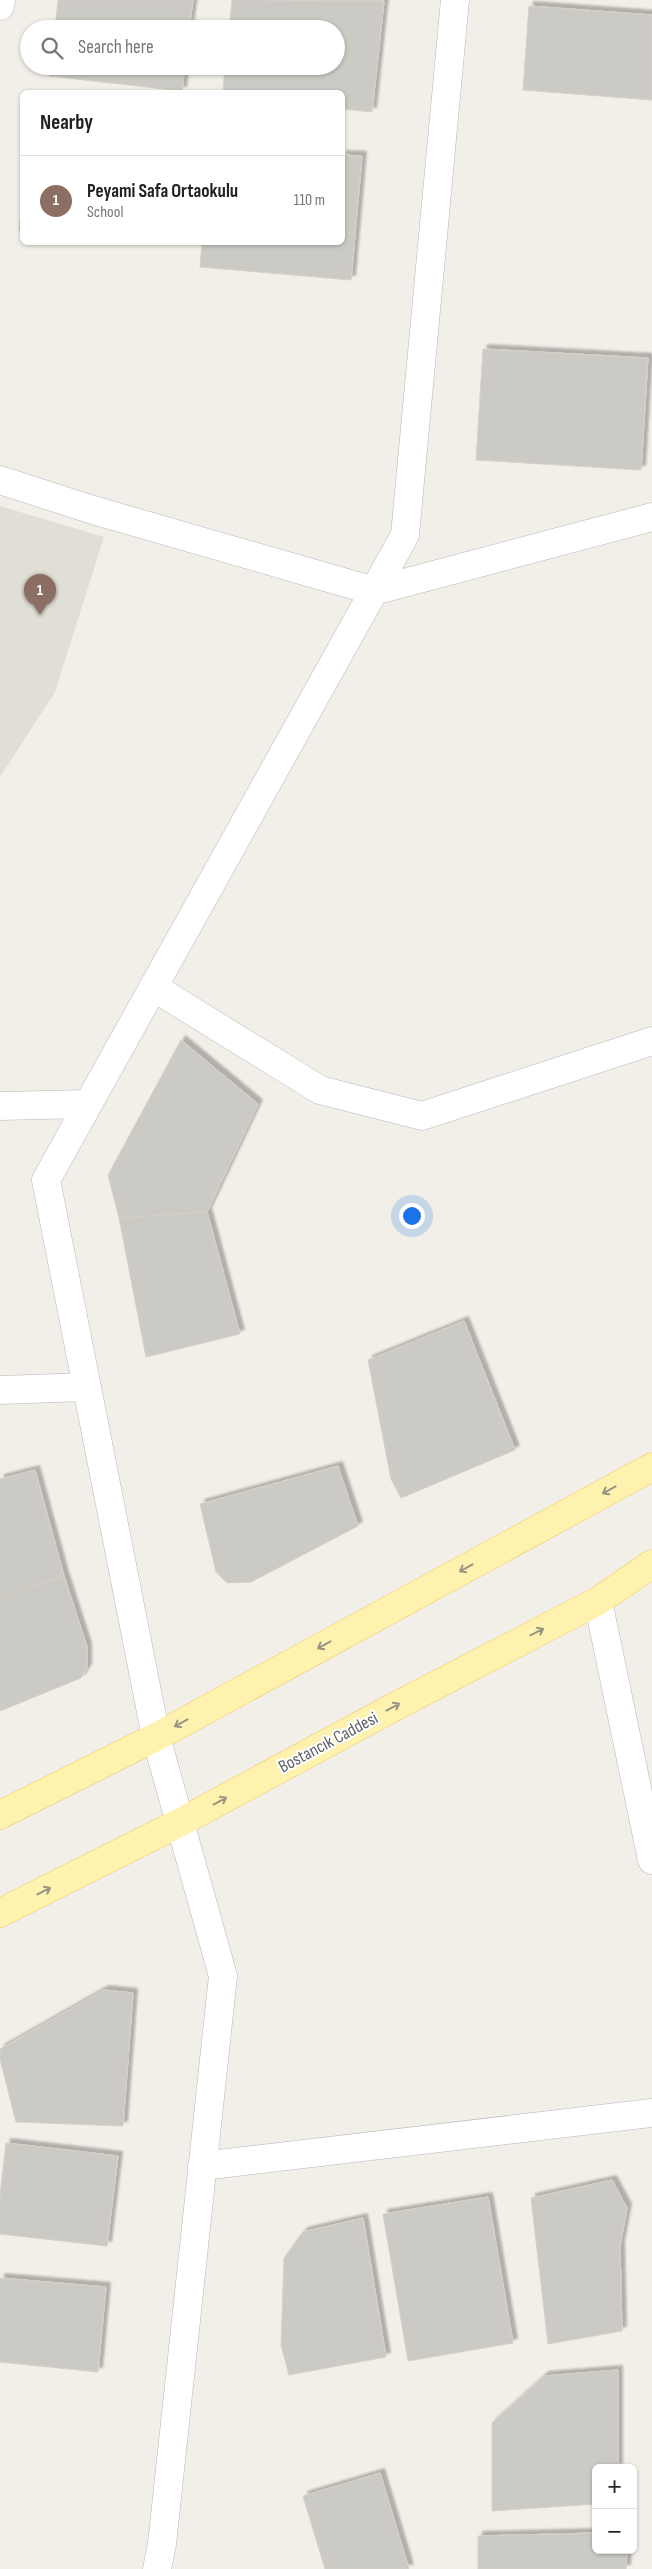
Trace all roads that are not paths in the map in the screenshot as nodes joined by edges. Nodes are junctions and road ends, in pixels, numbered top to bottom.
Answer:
1 (1, 0) edge
2 (455, 0) edge
3 (0, 6) edge
4 (0, 480) edge
5 (649, 525) edge
6 (374, 591) junction
7 (153, 987) junction
8 (652, 1041) edge
9 (88, 1104) junction
10 (0, 1106) edge
11 (87, 1387) junction
12 (0, 1390) edge
13 (652, 1467) edge
14 (652, 1564) edge
15 (598, 1601) junction
16 (156, 1737) junction
17 (0, 1815) edge
18 (181, 1822) junction
19 (652, 1860) edge
20 (0, 1913) edge
21 (652, 2113) edge
22 (202, 2166) junction
23 (157, 2569) edge

1 - 3 street
2 - 6 street
4 - 6 street
5 - 6 street
6 - 7 street
7 - 8 street
7 - 9 street
9 - 10 street
9 - 11 street
11 - 12 street
11 - 16 street
13 -> 16 main road
14 - 15 main road, Bostancık Caddesi
18 -> 15 main road, Bostancık Caddesi
15 - 19 street
16 - 17 main road
16 - 18 street
20 -> 18 main road, Bostancık Caddesi
18 - 22 street
21 - 22 street
22 - 23 street

